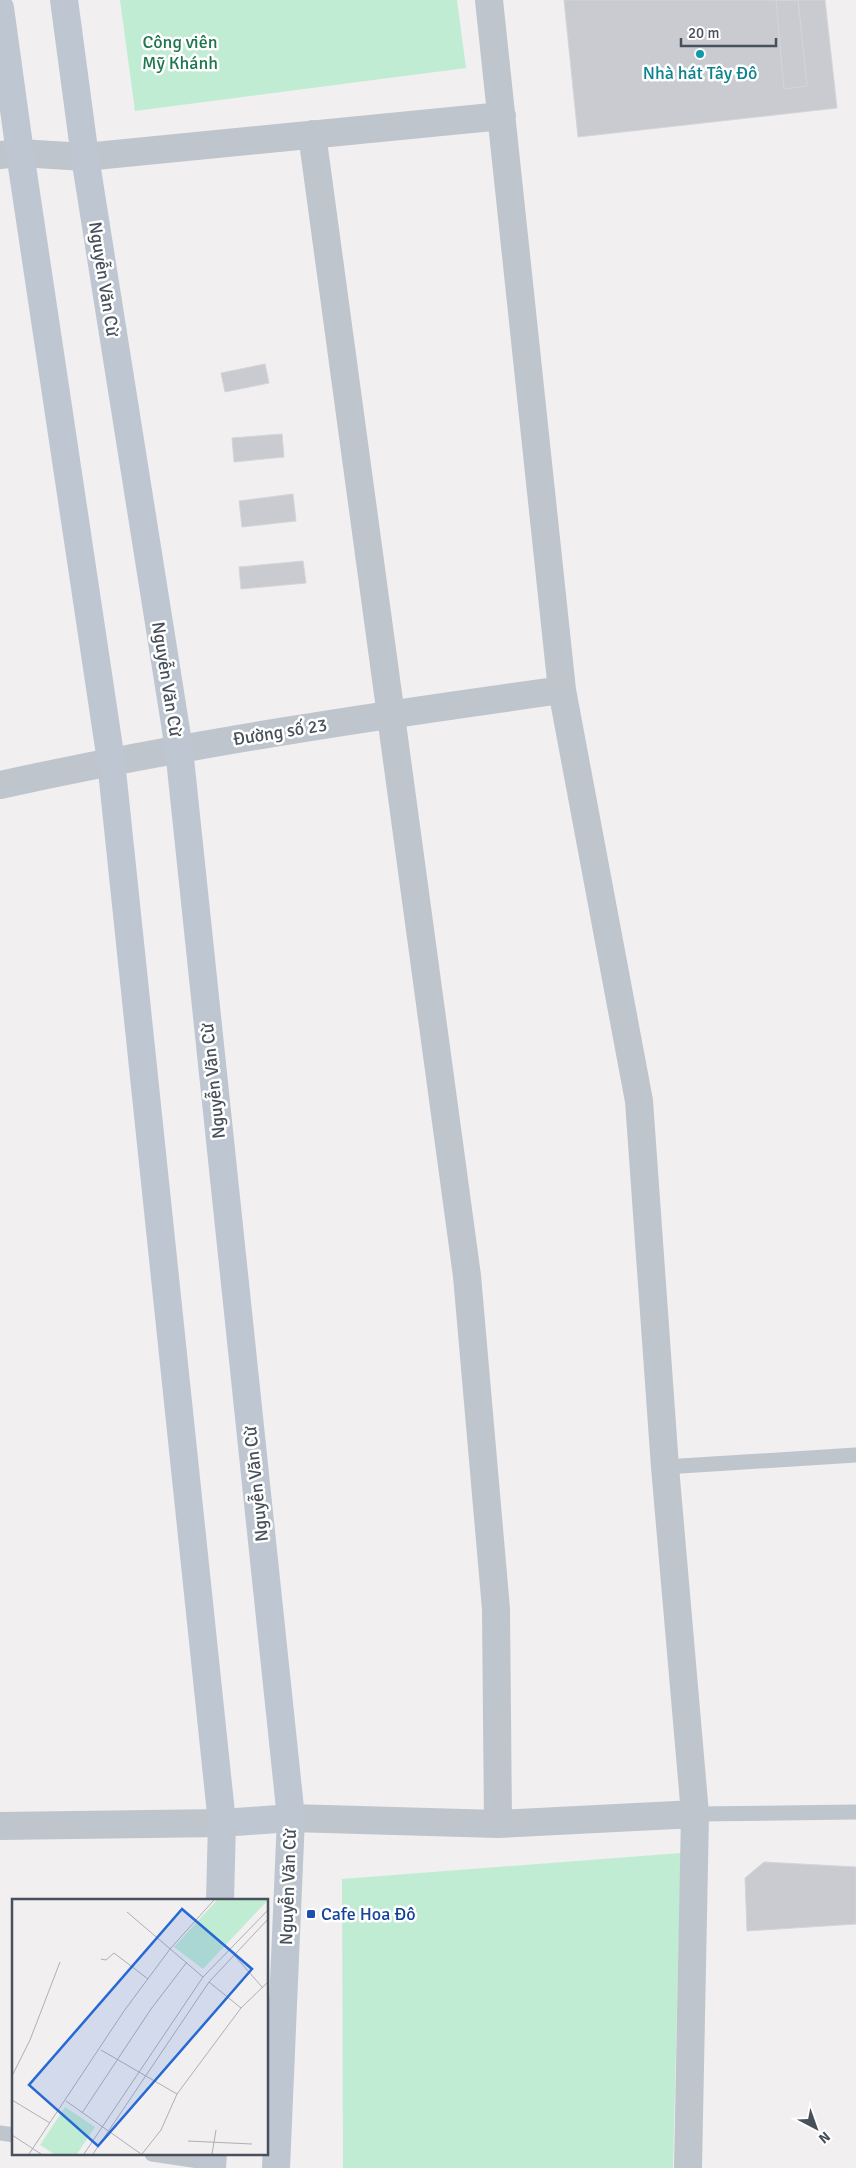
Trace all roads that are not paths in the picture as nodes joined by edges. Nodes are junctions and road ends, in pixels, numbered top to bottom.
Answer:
1 (64, 0) edge
2 (489, 0) edge
3 (0, 8) edge
4 (502, 116) junction
5 (312, 134) junction
6 (10, 154) edge
7 (85, 157) junction
8 (562, 690) junction
9 (391, 714) junction
10 (178, 749) junction
11 (111, 761) junction
12 (0, 785) edge
13 (856, 1455) edge
14 (665, 1467) junction
15 (856, 1812) edge
16 (695, 1814) junction
17 (291, 1818) junction
18 (222, 1823) junction
19 (498, 1824) junction
20 (0, 1826) edge
21 (220, 1899) edge
22 (167, 2156) edge
23 (212, 2162) edge
24 (276, 2168) edge
25 (688, 2168) edge

1 - 7 main road, Nguyễn Văn Cừ
2 - 4 street
3 - 6 main road
4 - 5 street
4 - 8 street
5 - 7 street
5 - 9 street
6 - 7 street
6 - 11 main road
7 - 10 main road, Nguyễn Văn Cừ
8 - 9 street, Đường số 23
8 - 14 street
9 - 10 street, Đường số 23
9 - 19 street
10 - 11 street, Đường số 23
10 - 17 main road, Nguyễn Văn Cừ
11 - 12 street, Đường số 23
11 - 18 main road
13 - 14 lane
14 - 16 street
15 - 16 lane
16 - 19 street
16 - 25 street
17 - 18 main road
17 - 19 street
17 - 24 main road, Nguyễn Văn Cừ
18 - 20 street
18 - 21 main road
22 - 23 lane

